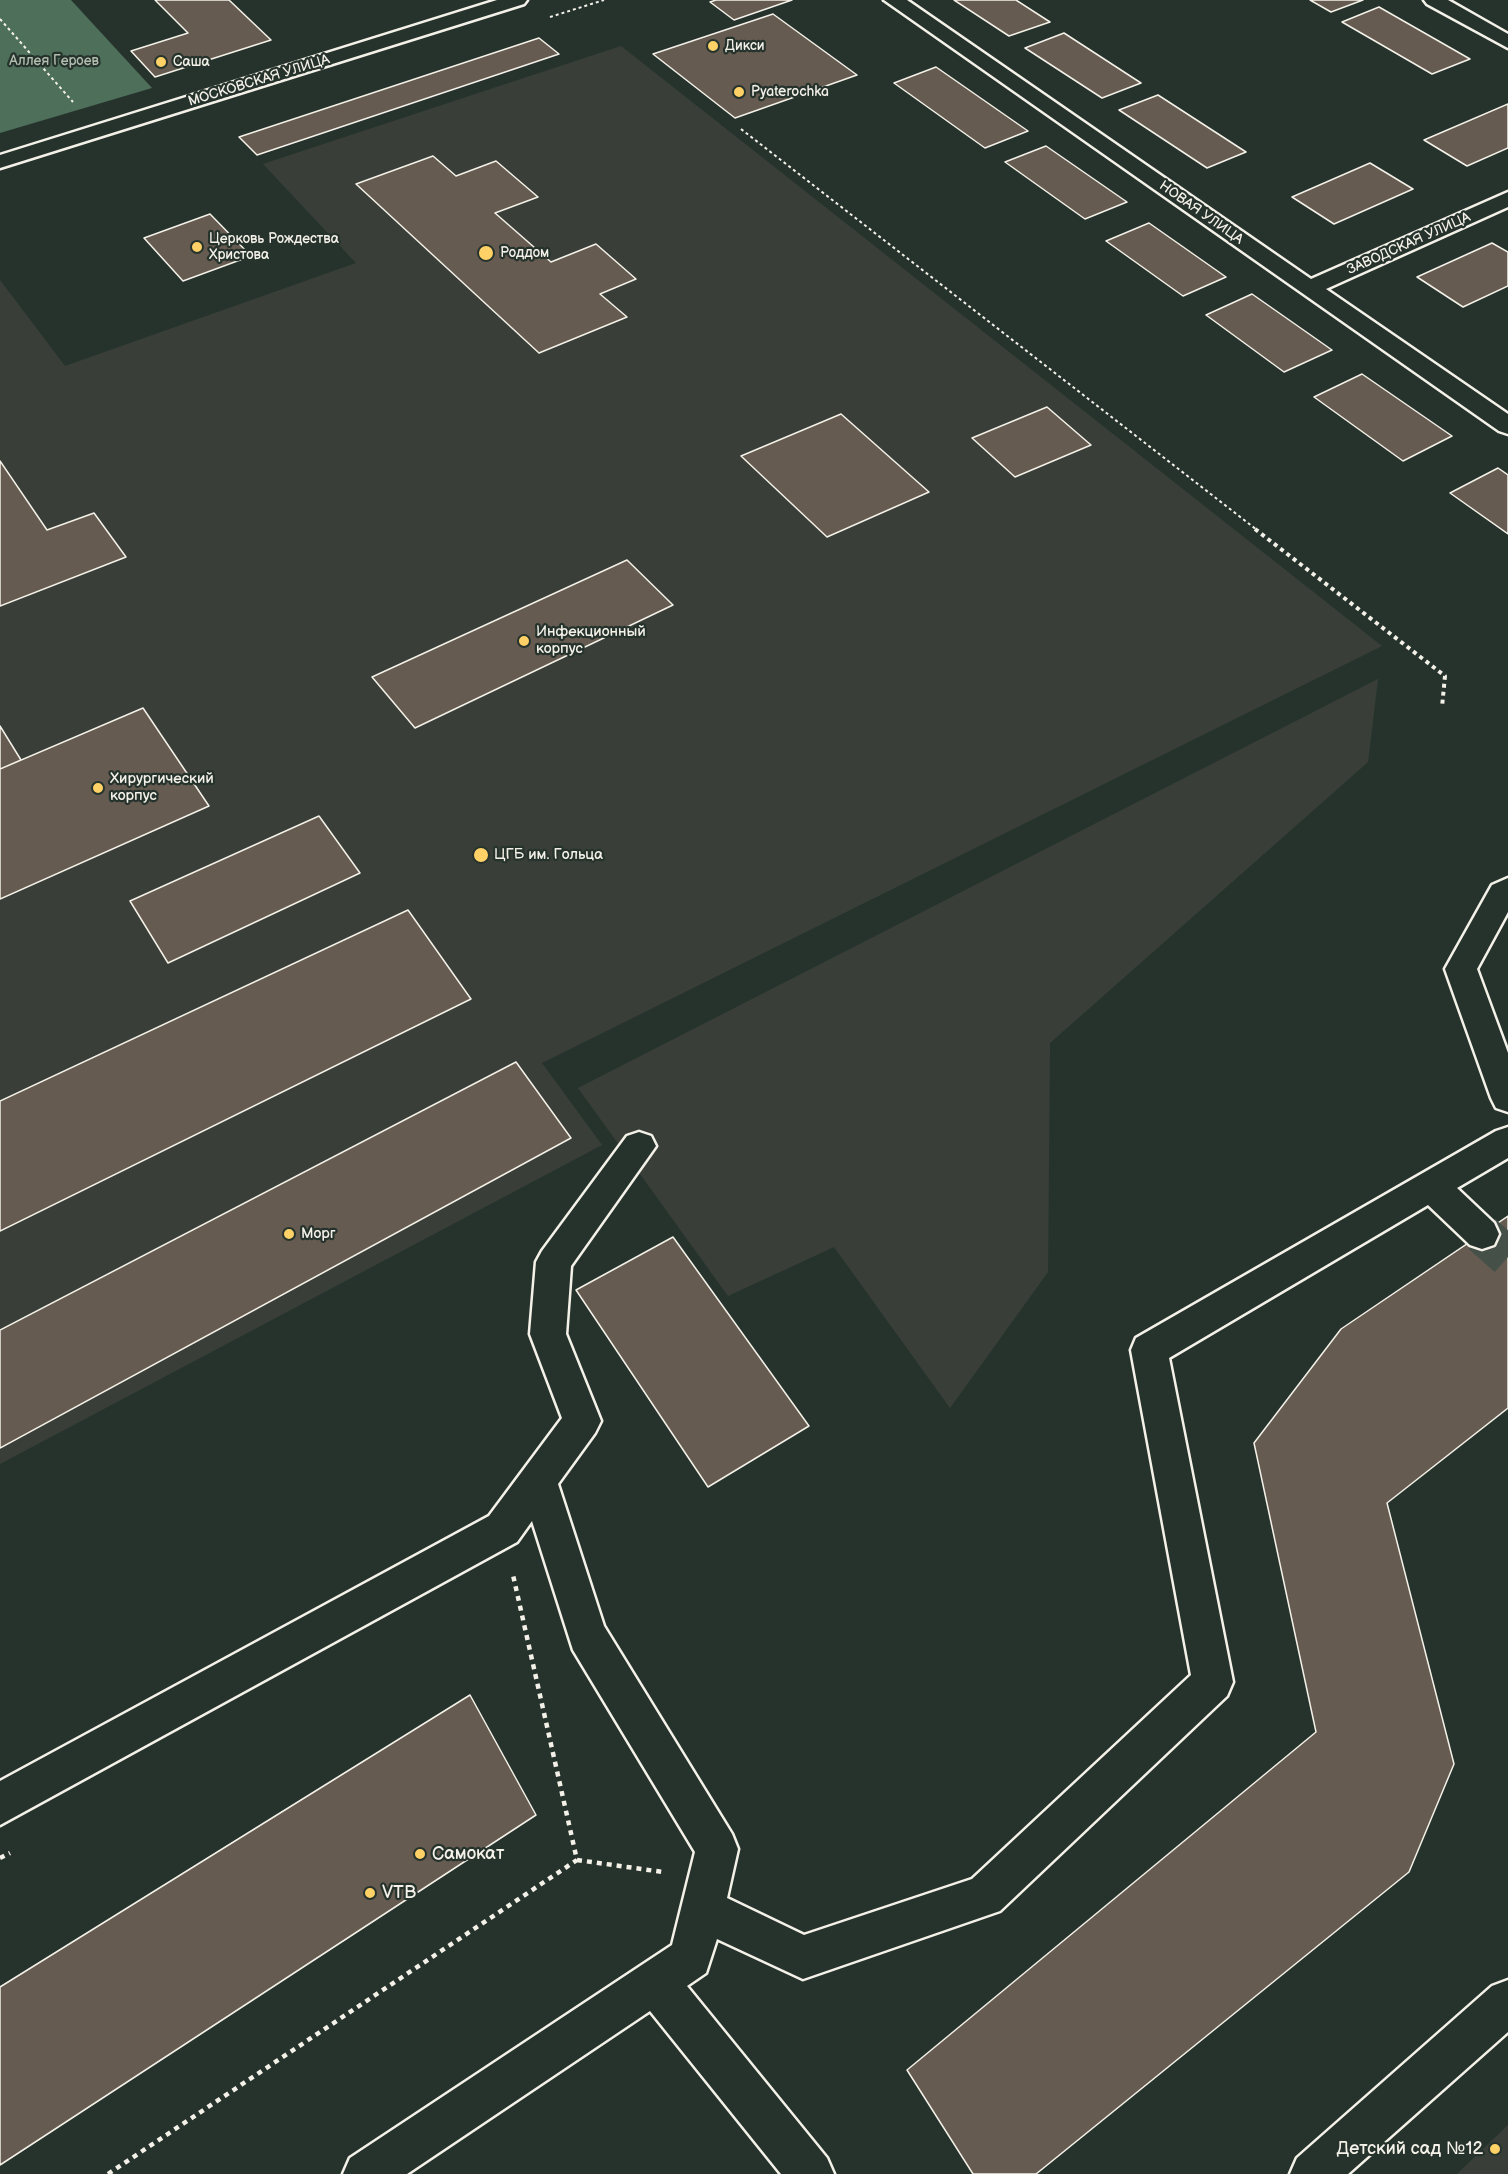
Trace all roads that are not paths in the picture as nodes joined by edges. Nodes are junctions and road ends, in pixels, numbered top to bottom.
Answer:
1 (517, 0) edge
2 (894, 0) edge
3 (1434, 0) edge
4 (1508, 42) edge
5 (0, 162) edge
6 (1508, 199) edge
7 (1310, 288) junction
8 (1508, 426) edge
9 (1508, 890) edge
10 (1508, 1098) edge
11 (1508, 1142) edge
12 (639, 1146) dead end
13 (1431, 1186) junction
14 (1482, 1233) tunnel mouth
15 (538, 1480) junction
16 (0, 1804) edge
17 (706, 1894) junction
18 (656, 1983) junction
19 (1508, 2002) edge
20 (366, 2174) edge
21 (811, 2174) edge
22 (1313, 2174) edge

1 - 5 street, МОСКОВСКАЯ УЛИЦА
2 - 7 street, НОВАЯ УЛИЦА
3 - 4 street
6 - 7 street, ЗАВОДСКАЯ УЛИЦА
7 - 8 street, НОВАЯ УЛИЦА
9 - 10 street
11 - 13 street
12 - 15 street
13 - 14 street
13 - 17 street
15 - 16 street
15 - 17 street
17 - 18 street
18 - 20 street
18 - 21 street
19 - 22 street

